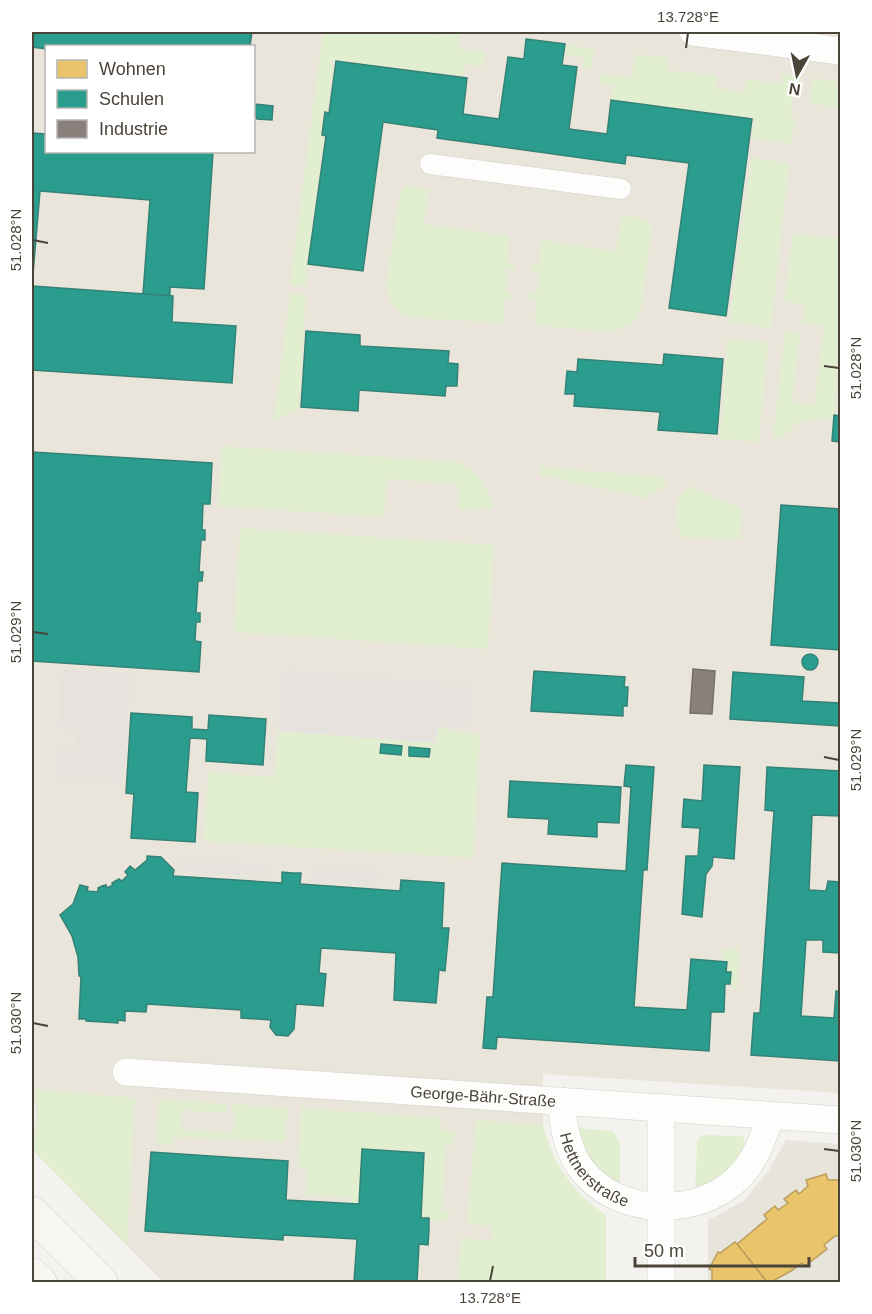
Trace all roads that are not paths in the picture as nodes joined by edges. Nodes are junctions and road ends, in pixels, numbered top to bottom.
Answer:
1 (693, 32) edge
2 (787, 38) edge
3 (840, 51) edge
4 (430, 164) dead end
5 (621, 189) dead end
6 (126, 1071) dead end
7 (561, 1101) junction
8 (661, 1107) junction
9 (771, 1115) junction
10 (840, 1120) edge
11 (661, 1205) junction
12 (32, 1213) edge
13 (32, 1275) edge
14 (40, 1282) edge
15 (101, 1282) edge
16 (661, 1282) edge

1 - 2 street
2 - 3 street
4 - 5 street
6 - 7 street, George-Bähr-Straße
7 - 8 street, George-Bähr-Straße
7 - 11 street, Hettnerstraße
8 - 9 street, George-Bähr-Straße
8 - 11 street, Hettnerstraße
9 - 10 street, George-Bähr-Straße
9 - 11 street, Hettnerstraße
11 - 16 street, Hettnerstraße
12 - 15 main road
13 - 14 main road

